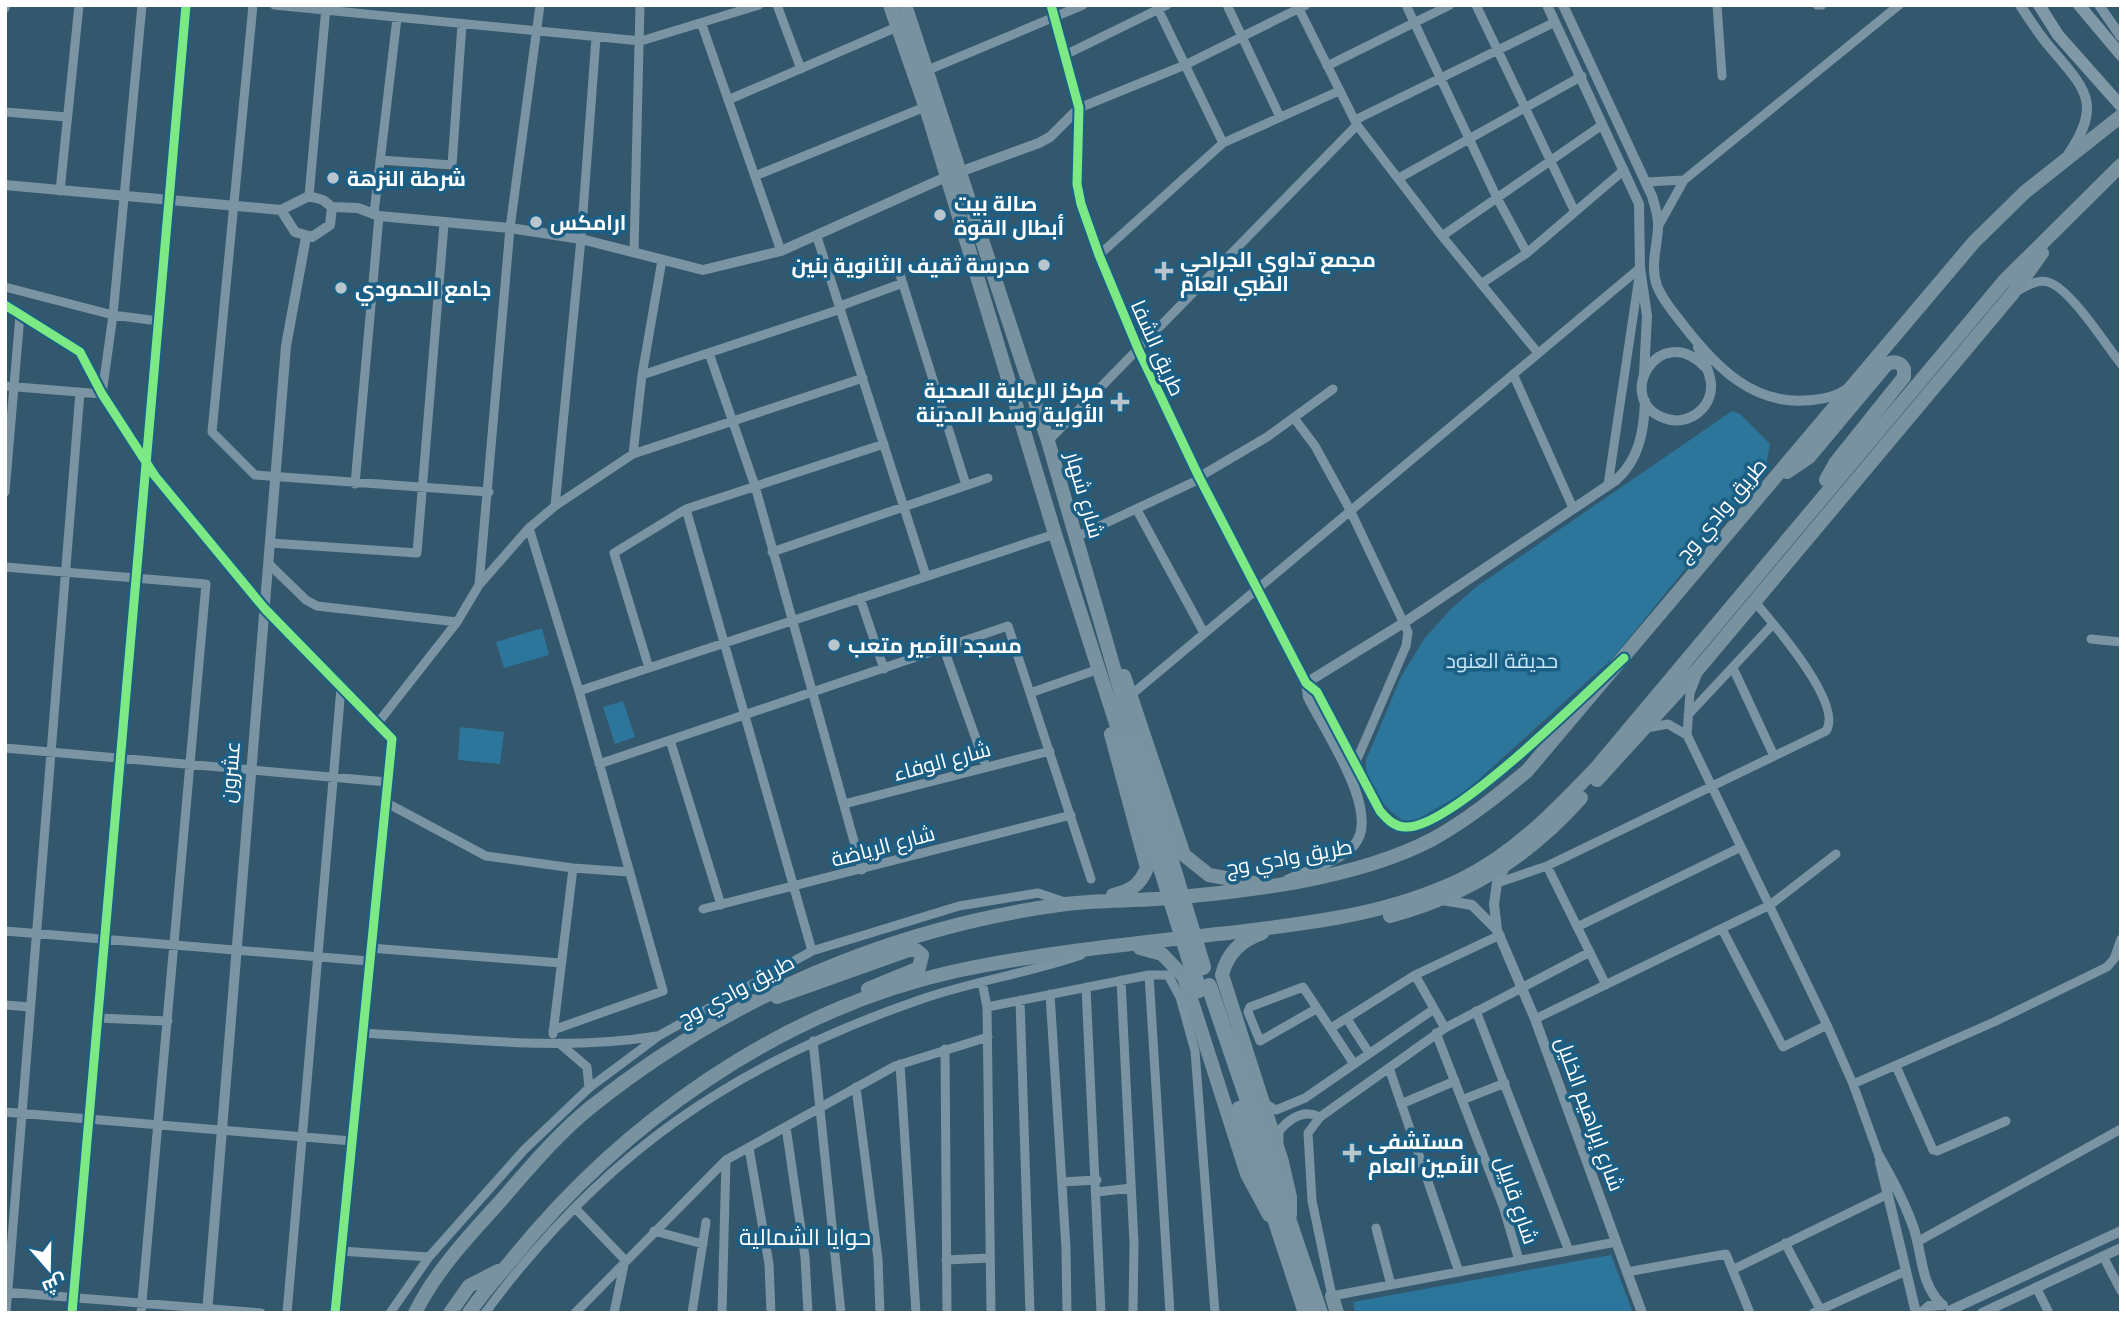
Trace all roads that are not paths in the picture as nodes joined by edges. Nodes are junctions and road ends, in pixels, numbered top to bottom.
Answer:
1 (79, 5) edge
2 (142, 5) edge
3 (186, 5) edge
4 (253, 5) edge
5 (274, 5) edge
6 (540, 5) edge
7 (639, 5) edge
8 (759, 5) edge
9 (777, 5) edge
10 (890, 5) edge
11 (905, 5) edge
12 (1051, 5) edge
13 (1083, 5) edge
14 (1227, 5) edge
15 (1406, 5) edge
16 (1450, 5) edge
17 (1476, 5) edge
18 (1547, 5) edge
19 (1563, 5) edge
20 (1717, 5) edge
21 (1817, 5) edge
22 (1822, 5) edge
23 (1899, 5) edge
24 (2020, 5) edge
25 (2039, 5) edge
26 (2080, 5) edge
27 (2099, 5) edge
28 (1301, 6) edge
29 (1160, 7) edge
30 (326, 8) edge
31 (397, 18) junction
32 (1056, 18) junction
33 (1555, 22) junction
34 (1415, 23) junction
35 (462, 24) junction
36 (702, 25) junction
37 (898, 27) junction
38 (537, 32) junction
39 (1242, 37) junction
40 (2121, 37) edge
41 (596, 38) junction
42 (641, 41) junction
43 (1497, 50) junction
44 (1065, 55) junction
45 (2121, 55) edge
46 (1185, 65) junction
47 (1327, 66) junction
48 (801, 69) junction
49 (928, 70) junction
50 (1582, 76) junction
51 (1722, 76) dead end
52 (1441, 78) junction
53 (1339, 91) junction
54 (728, 100) junction
55 (2121, 106) edge
56 (925, 107) junction
57 (1526, 107) junction
58 (1079, 108) junction
59 (5, 113) edge
60 (2121, 116) edge
61 (67, 117) junction
62 (1280, 117) junction
63 (1356, 123) junction
64 (1602, 125) junction
65 (1471, 138) junction
66 (1223, 143) junction
67 (380, 160) junction
68 (1549, 162) junction
69 (2061, 166) junction
70 (2120, 167) edge
71 (1624, 170) junction
72 (961, 172) junction
73 (755, 176) junction
74 (946, 177) junction
75 (1399, 178) junction
76 (1684, 180) junction
77 (1647, 182) junction
78 (5, 186) edge
79 (60, 191) junction
80 (309, 196) junction
81 (124, 197) junction
82 (1497, 198) junction
83 (168, 201) junction
84 (233, 205) junction
85 (332, 207) junction
86 (281, 210) junction
87 (1575, 212) junction
88 (376, 215) junction
89 (2068, 218) junction
90 (444, 224) junction
91 (1658, 225) junction
92 (510, 228) junction
93 (1441, 236) junction
94 (306, 237) junction
95 (817, 237) junction
96 (581, 239) junction
97 (781, 251) junction
98 (634, 252) junction
99 (1527, 253) junction
100 (1099, 255) junction
101 (662, 260) junction
102 (897, 265) dead end
103 (1640, 268) junction
104 (903, 283) junction
105 (1481, 285) junction
106 (5, 287) edge
107 (2012, 293) junction
108 (5, 306) edge
109 (840, 307) junction
110 (20, 315) junction
111 (113, 315) junction
112 (158, 321) junction
113 (1139, 351) junction
114 (709, 353) junction
115 (1538, 353) junction
116 (1706, 363) junction
117 (2121, 364) edge
118 (1513, 373) junction
119 (1644, 374) junction
120 (642, 375) junction
121 (863, 378) junction
122 (1857, 381) junction
123 (10, 386) edge
124 (1333, 388) dead end
125 (80, 392) junction
126 (102, 394) junction
127 (1645, 401) junction
128 (1294, 418) junction
129 (733, 421) junction
130 (1048, 441) junction
131 (884, 444) junction
132 (633, 454) junction
133 (146, 462) junction
134 (277, 478) junction
135 (988, 478) dead end
136 (1199, 478) junction
137 (355, 484) junction
138 (966, 485) junction
139 (1608, 485) junction
140 (1770, 485) junction
141 (755, 486) junction
142 (422, 488) junction
143 (5, 492) edge
144 (489, 492) junction
145 (555, 506) junction
146 (904, 506) junction
147 (1573, 508) junction
148 (686, 509) junction
149 (1137, 510) junction
150 (1350, 510) junction
151 (1808, 511) junction
152 (529, 528) junction
153 (1055, 534) junction
154 (1076, 537) junction
155 (271, 543) junction
156 (772, 552) junction
157 (269, 564) junction
158 (5, 567) edge
159 (65, 572) junction
160 (926, 576) junction
161 (135, 578) junction
162 (479, 585) junction
163 (1256, 590) junction
164 (860, 598) junction
165 (1754, 601) junction
166 (265, 610) junction
167 (1099, 617) junction
168 (790, 621) junction
169 (457, 622) junction
170 (1405, 622) junction
171 (1773, 624) junction
172 (1204, 633) junction
173 (2091, 639) dead end
174 (2121, 642) edge
175 (724, 643) junction
176 (944, 649) junction
177 (1624, 658) junction
178 (649, 667) junction
179 (1699, 668) junction
180 (1733, 668) junction
181 (884, 669) junction
182 (1099, 669) junction
183 (1306, 683) junction
184 (341, 688) junction
185 (579, 691) junction
186 (813, 693) junction
187 (1030, 693) junction
188 (1131, 695) junction
189 (1688, 715) junction
190 (745, 716) junction
191 (377, 724) junction
192 (1647, 728) junction
193 (1687, 735) junction
194 (670, 740) junction
195 (1129, 743) junction
196 (5, 748) edge
197 (1050, 751) junction
198 (51, 752) junction
199 (1774, 756) junction
200 (120, 758) junction
201 (190, 764) junction
202 (599, 764) junction
203 (1355, 764) junction
204 (986, 768) junction
205 (250, 769) junction
206 (334, 777) junction
207 (387, 782) junction
208 (1714, 785) junction
209 (385, 802) junction
210 (844, 804) junction
211 (1071, 815) junction
212 (1741, 847) junction
213 (1836, 853) dead end
214 (1547, 866) junction
215 (1505, 867) junction
216 (573, 868) junction
217 (862, 870) junction
218 (629, 872) junction
219 (1091, 879) dead end
220 (1283, 882) junction
221 (1497, 883) junction
222 (1265, 885) junction
223 (794, 888) junction
224 (1442, 900) junction
225 (1076, 904) junction
226 (721, 905) junction
227 (1770, 905) junction
228 (703, 909) dead end
229 (1320, 923) junction
230 (1282, 926) junction
231 (1577, 927) junction
232 (1722, 929) junction
233 (5, 931) edge
234 (1499, 932) junction
235 (36, 933) junction
236 (2121, 939) edge
237 (104, 940) junction
238 (174, 946) junction
239 (1107, 946) junction
240 (370, 948) junction
241 (812, 951) junction
242 (235, 952) junction
243 (1590, 952) junction
244 (318, 957) junction
245 (369, 961) junction
246 (561, 963) junction
247 (1149, 975) junction
248 (1415, 975) junction
249 (1121, 980) junction
250 (982, 982) junction
251 (1606, 985) junction
252 (1086, 987) junction
253 (1522, 987) junction
254 (1204, 988) junction
255 (1050, 994) junction
256 (1020, 1000) junction
257 (5, 1005) edge
258 (30, 1007) junction
259 (743, 1007) junction
260 (987, 1007) junction
261 (1316, 1009) junction
262 (1434, 1009) junction
263 (1476, 1011) junction
264 (97, 1018) junction
265 (1347, 1019) junction
266 (1535, 1019) junction
267 (168, 1021) junction
268 (1827, 1025) junction
269 (1331, 1028) junction
270 (554, 1030) junction
271 (1441, 1031) junction
272 (362, 1033) junction
273 (660, 1035) junction
274 (988, 1037) junction
275 (813, 1041) junction
276 (556, 1043) junction
277 (770, 1044) junction
278 (945, 1049) junction
279 (1369, 1054) junction
280 (900, 1064) junction
281 (1354, 1064) junction
282 (1896, 1066) junction
283 (1389, 1068) junction
284 (1455, 1081) junction
285 (1505, 1083) junction
286 (1853, 1084) junction
287 (856, 1087) junction
288 (589, 1088) junction
289 (1305, 1098) junction
290 (1263, 1100) junction
291 (1462, 1100) junction
292 (1401, 1104) junction
293 (821, 1107) junction
294 (5, 1112) edge
295 (22, 1114) junction
296 (1316, 1115) junction
297 (89, 1119) junction
298 (2006, 1121) dead end
299 (158, 1125) junction
300 (786, 1127) junction
301 (2121, 1129) edge
302 (221, 1130) junction
303 (302, 1137) junction
304 (352, 1141) junction
305 (748, 1148) junction
306 (1879, 1156) junction
307 (726, 1160) junction
308 (1282, 1162) junction
309 (1097, 1180) junction
310 (1062, 1182) junction
311 (1131, 1188) junction
312 (1097, 1192) junction
313 (1886, 1195) junction
314 (575, 1208) junction
315 (1290, 1217) junction
316 (706, 1222) dead end
317 (1376, 1228) dead end
318 (654, 1231) junction
319 (2121, 1231) edge
320 (1280, 1238) junction
321 (1616, 1242) junction
322 (1917, 1242) junction
323 (703, 1244) junction
324 (1785, 1244) junction
325 (2121, 1248) edge
326 (340, 1251) junction
327 (1569, 1251) junction
328 (2103, 1256) junction
329 (429, 1257) junction
330 (989, 1258) junction
331 (625, 1260) junction
332 (946, 1260) junction
333 (1519, 1260) junction
334 (504, 1268) junction
335 (1734, 1269) junction
336 (1906, 1271) junction
337 (1459, 1272) junction
338 (1627, 1272) junction
339 (1391, 1285) junction
340 (2035, 1287) junction
341 (1994, 1290) junction
342 (2121, 1291) edge
343 (6, 1292) edge
344 (1332, 1296) junction
345 (73, 1298) junction
346 (2000, 1303) junction
347 (141, 1308) edge
348 (1949, 1309) edge
349 (207, 1310) edge
350 (1817, 1311) edge
351 (6, 1313) edge
352 (72, 1313) edge
353 (261, 1313) edge
354 (287, 1313) edge
355 (335, 1313) edge
356 (390, 1313) edge
357 (415, 1313) edge
358 (450, 1313) edge
359 (469, 1313) edge
360 (485, 1313) edge
361 (575, 1313) edge
362 (614, 1313) edge
363 (692, 1313) edge
364 (722, 1313) edge
365 (771, 1313) edge
366 (808, 1313) edge
367 (841, 1313) edge
368 (880, 1313) edge
369 (916, 1313) edge
370 (947, 1313) edge
371 (991, 1313) edge
372 (1030, 1313) edge
373 (1067, 1313) edge
374 (1101, 1313) edge
375 (1133, 1313) edge
376 (1170, 1313) edge
377 (1215, 1313) edge
378 (1306, 1313) edge
379 (1320, 1313) edge
380 (1337, 1313) edge
381 (1642, 1313) edge
382 (1750, 1313) edge
383 (1918, 1313) edge
384 (1982, 1313) edge
385 (2049, 1313) edge

1 - 61 street
2 - 81 street
3 - 83 street
4 - 84 street
5 - 30 street
6 - 38 street
7 - 42 street
8 - 36 street
9 - 48 street
10 - 37 main road, شارع شهار
11 - 49 main road, شارع شهار
12 - 32 street, طريق الشفا
13 - 32 street
14 - 39 street
15 - 34 street
16 - 34 street
17 - 43 street
18 - 33 street
19 - 77 street
20 - 51 street
21 - 22 street
23 - 76 street
24 - 69 street
25 - 55 main road
26 - 45 main road
27 - 40 street
28 - 39 street
28 - 47 street
29 - 44 street
29 - 46 street
30 - 31 street
30 - 80 street
31 - 35 street
31 - 67 street
32 - 44 street, طريق الشفا
32 - 49 street
33 - 43 street
33 - 50 street
34 - 47 street
34 - 52 street
35 - 38 street
35 - 67 street
36 - 42 street
36 - 54 street
37 - 48 street
37 - 56 main road, شارع شهار
38 - 41 street
38 - 92 street
39 - 46 street
39 - 62 street
41 - 42 street
41 - 96 street
42 - 98 street
43 - 52 street
43 - 57 street
44 - 58 street, طريق الشفا
46 - 58 street
46 - 66 street
47 - 53 street
48 - 54 street
49 - 72 main road, شارع شهار
50 - 57 street
50 - 64 street
52 - 63 street
52 - 65 street
53 - 62 street
53 - 63 street
54 - 73 street
56 - 73 street
56 - 74 main road, شارع شهار
57 - 65 street
57 - 68 street
58 - 72 street
58 - 100 street, طريق الشفا
59 - 61 street
60 - 69 main road, طريق وادي وج
61 - 79 street
62 - 66 street
63 - 75 street
63 - 113 street
64 - 68 street
64 - 71 street
65 - 75 street
65 - 82 street
66 - 100 street
67 - 88 street
68 - 82 street
68 - 87 street
69 - 122 main road, طريق وادي وج
70 - 89 main road
71 - 87 street
71 - 103 street
72 - 74 street
72 - 130 main road, شارع شهار
73 - 97 street
74 - 95 street
74 - 153 main road, شارع شهار
75 - 93 street
76 - 77 street
76 - 91 street
77 - 91 street
78 - 79 street
79 - 81 street
80 - 85 street
80 - 86 street
81 - 83 street
81 - 111 street
82 - 93 street
82 - 99 street
83 - 84 street
83 - 112 street
84 - 86 street
84 - 134 street
85 - 88 street
85 - 94 street
86 - 94 street
87 - 99 street
88 - 90 street
88 - 137 street
89 - 107 main road
89 - 151 main road
90 - 92 street
90 - 142 street
91 - 116 street
92 - 96 street
92 - 144 street
93 - 105 street
94 - 134 street, عشرون
95 - 97 street
95 - 109 street
96 - 98 street
96 - 145 street
97 - 101 street
98 - 101 street
99 - 105 street
100 - 113 street, طريق الشفا
101 - 120 street
102 - 104 street
103 - 115 street
103 - 119 street
103 - 139 street
104 - 109 street
104 - 138 street
105 - 115 street
106 - 111 street
107 - 117 street
107 - 165 main road
108 - 110 street
109 - 114 street
109 - 121 street
110 - 123 street
110 - 126 street
111 - 112 street
111 - 126 street
112 - 133 street
113 - 130 street
113 - 136 street, طريق الشفا
114 - 120 street
114 - 129 street
115 - 118 street
116 - 119 street
116 - 122 street
116 - 127 street
118 - 147 street
118 - 150 street
119 - 127 street
120 - 132 street
121 - 129 street
121 - 131 street
122 - 140 main road, طريق وادي وج
123 - 125 street
123 - 143 street
124 - 128 street
125 - 126 street
125 - 159 street
126 - 133 street
127 - 139 street
128 - 136 street
128 - 150 street
129 - 132 street
129 - 141 street
130 - 154 main road, شارع شهار
131 - 141 street
131 - 146 street
132 - 145 street
133 - 161 street
133 - 166 street
134 - 137 street
134 - 155 street, عشرون
135 - 138 street
136 - 149 street
136 - 163 street, طريق الشفا
137 - 142 street
138 - 146 street
139 - 147 street
140 - 151 main road
140 - 177 main road, طريق وادي وج
141 - 148 street
141 - 156 street
142 - 144 street
142 - 155 street
144 - 162 street
145 - 152 street
146 - 156 street
146 - 160 street
147 - 170 street
148 - 175 street
148 - 178 street
149 - 154 street
149 - 172 street
150 - 163 street
150 - 170 street
151 - 229 main road
152 - 162 street
152 - 185 street
153 - 160 street
153 - 182 main road, شارع شهار
154 - 167 main road, شارع شهار
155 - 157 street, عشرون
156 - 168 street
157 - 166 street, عشرون
157 - 169 street
158 - 159 street
159 - 161 street
159 - 198 street
160 - 164 street
161 - 200 street
161 - 201 street
162 - 169 street
163 - 172 street
163 - 183 street, طريق الشفا
164 - 168 street
164 - 181 street
165 - 171 street
165 - 179 main road
166 - 184 street
166 - 205 street, عشرون
167 - 188 main road
167 - 195 main road, شارع شهار
168 - 175 street
168 - 186 street
169 - 191 street
170 - 183 street
170 - 203 street
171 - 180 street
171 - 199 street
172 - 188 street
173 - 174 street
175 - 178 street
175 - 190 street
176 - 181 street
176 - 187 street
176 - 204 street
177 - 203 street
177 - 220 main road, طريق وادي وج
178 - 185 street
179 - 189 street
179 - 192 main road
180 - 189 street
180 - 199 street
181 - 186 street
182 - 187 street
182 - 195 main road, شارع شهار
182 - 225 main road
183 - 203 street
183 - 220 street
184 - 191 street
184 - 206 street
185 - 202 street
186 - 190 street
186 - 210 street
187 - 197 street
188 - 222 main road
189 - 193 street
190 - 194 street
190 - 223 street
191 - 207 street
192 - 193 street
192 - 215 main road
193 - 208 street
194 - 202 street
194 - 226 street
195 - 254 highway, bridge
196 - 198 street
197 - 204 street, شارع الوفاء
197 - 211 street
198 - 200 street
198 - 235 street
199 - 208 street
200 - 201 street
200 - 237 street
201 - 205 street
201 - 238 street
202 - 218 street
204 - 210 street, شارع الوفاء
205 - 206 street
205 - 242 street, عشرون
206 - 207 street
206 - 244 street
207 - 209 street
208 - 212 street
208 - 214 street
209 - 216 street
209 - 240 street
210 - 217 street
211 - 217 street, شارع الرياضة
211 - 219 street
212 - 227 street
212 - 231 street
213 - 227 street
214 - 221 street
214 - 231 street
215 - 221 street
215 - 224 main road
216 - 218 street
216 - 246 street
217 - 223 street, شارع الرياضة
218 - 270 street
220 - 222 main road, طريق وادي وج
221 - 234 street
222 - 225 main road, طريق وادي وج
223 - 226 street, شارع الرياضة
223 - 241 street
224 - 229 main road
224 - 234 street
225 - 241 street
225 - 259 main road, طريق وادي وج
226 - 228 street, شارع الرياضة
227 - 232 street
227 - 268 street
229 - 230 main road
230 - 239 main road
230 - 290 main road
231 - 243 street
232 - 251 street
232 - 268 street
233 - 235 street
234 - 248 street
234 - 253 street, شارع إبراهيم الخليل
235 - 237 street
235 - 258 street
236 - 282 street
237 - 238 street
237 - 264 street
238 - 242 street
238 - 267 street
239 - 250 street
239 - 277 main road
239 - 320 main road
240 - 245 street
240 - 246 street
241 - 273 street
242 - 244 street
242 - 302 street, عشرون
243 - 251 street
243 - 253 street
244 - 245 street
244 - 303 street
245 - 272 street
246 - 270 street
247 - 249 street
247 - 376 street
247 - 377 street
248 - 262 street, شارع قابيل
248 - 265 street
249 - 252 street
249 - 311 street
250 - 260 street
250 - 275 street
251 - 266 street
252 - 255 street
252 - 309 street
253 - 263 street
253 - 266 street, شارع إبراهيم الخليل
254 - 315 highway
254 - 320 highway
255 - 256 street
255 - 310 street
256 - 260 street
256 - 372 street
257 - 258 street
258 - 295 street
259 - 277 main road
259 - 357 main road, طريق وادي وج
260 - 274 street
261 - 261 street
261 - 269 street
262 - 271 street, شارع قابيل
262 - 279 street
263 - 271 street
263 - 285 street
264 - 267 street
264 - 297 street
265 - 269 street
265 - 279 street
266 - 321 street, شارع إبراهيم الخليل
267 - 299 street
268 - 286 street
269 - 281 street
270 - 276 street
271 - 283 street
271 - 284 street, شارع قابيل
272 - 276 street
272 - 304 street
273 - 276 street
273 - 288 street
274 - 278 street
274 - 330 street
275 - 293 street
275 - 314 street
276 - 288 street
277 - 334 main road
278 - 280 street
278 - 332 street
279 - 281 street
280 - 287 street
280 - 369 street
281 - 289 street
282 - 286 street
282 - 298 street
283 - 292 street
283 - 296 street
284 - 291 street, شارع قابيل
284 - 292 street
285 - 291 street
285 - 327 street
286 - 306 street
287 - 293 street
287 - 368 street
288 - 329 street
289 - 290 street
289 - 296 street
290 - 308 main road
291 - 333 street, شارع قابيل
292 - 337 street
293 - 300 street
293 - 367 street
294 - 295 street
295 - 297 street
295 - 343 street
296 - 308 street
296 - 344 street
297 - 299 street
297 - 345 street
299 - 302 street
299 - 347 street
300 - 305 street
300 - 366 street
301 - 322 street
302 - 303 street
302 - 349 street, عشرون
303 - 304 street
303 - 354 street
304 - 326 street
305 - 307 street
305 - 365 street
306 - 313 street
306 - 322 street
307 - 318 street
307 - 364 street
308 - 315 main road
309 - 310 street
309 - 312 street
310 - 373 street
311 - 312 street
311 - 375 street
312 - 374 street
313 - 324 street
313 - 336 street
314 - 331 street
314 - 360 street
315 - 379 highway
316 - 323 street
317 - 339 street
318 - 323 street
318 - 331 street
319 - 341 street
320 - 378 highway
321 - 327 street
321 - 338 street, شارع إبراهيم الخليل
322 - 348 street
323 - 363 street
324 - 335 street
324 - 350 street
325 - 328 street
326 - 329 street
326 - 355 street
327 - 333 street
328 - 340 street
328 - 342 street
329 - 356 street
330 - 332 street
330 - 371 street
331 - 361 street
331 - 362 street
332 - 370 street
333 - 337 street
334 - 358 main road
334 - 359 main road
335 - 338 street
335 - 382 street
336 - 350 street
336 - 383 street
337 - 339 street
338 - 381 street, شارع إبراهيم الخليل
339 - 344 street
340 - 346 street
340 - 385 street
341 - 346 street
341 - 348 street
343 - 345 street
343 - 351 street
344 - 380 main road
345 - 347 street
345 - 352 street
346 - 384 street
347 - 349 street
348 - 383 street
349 - 353 street

